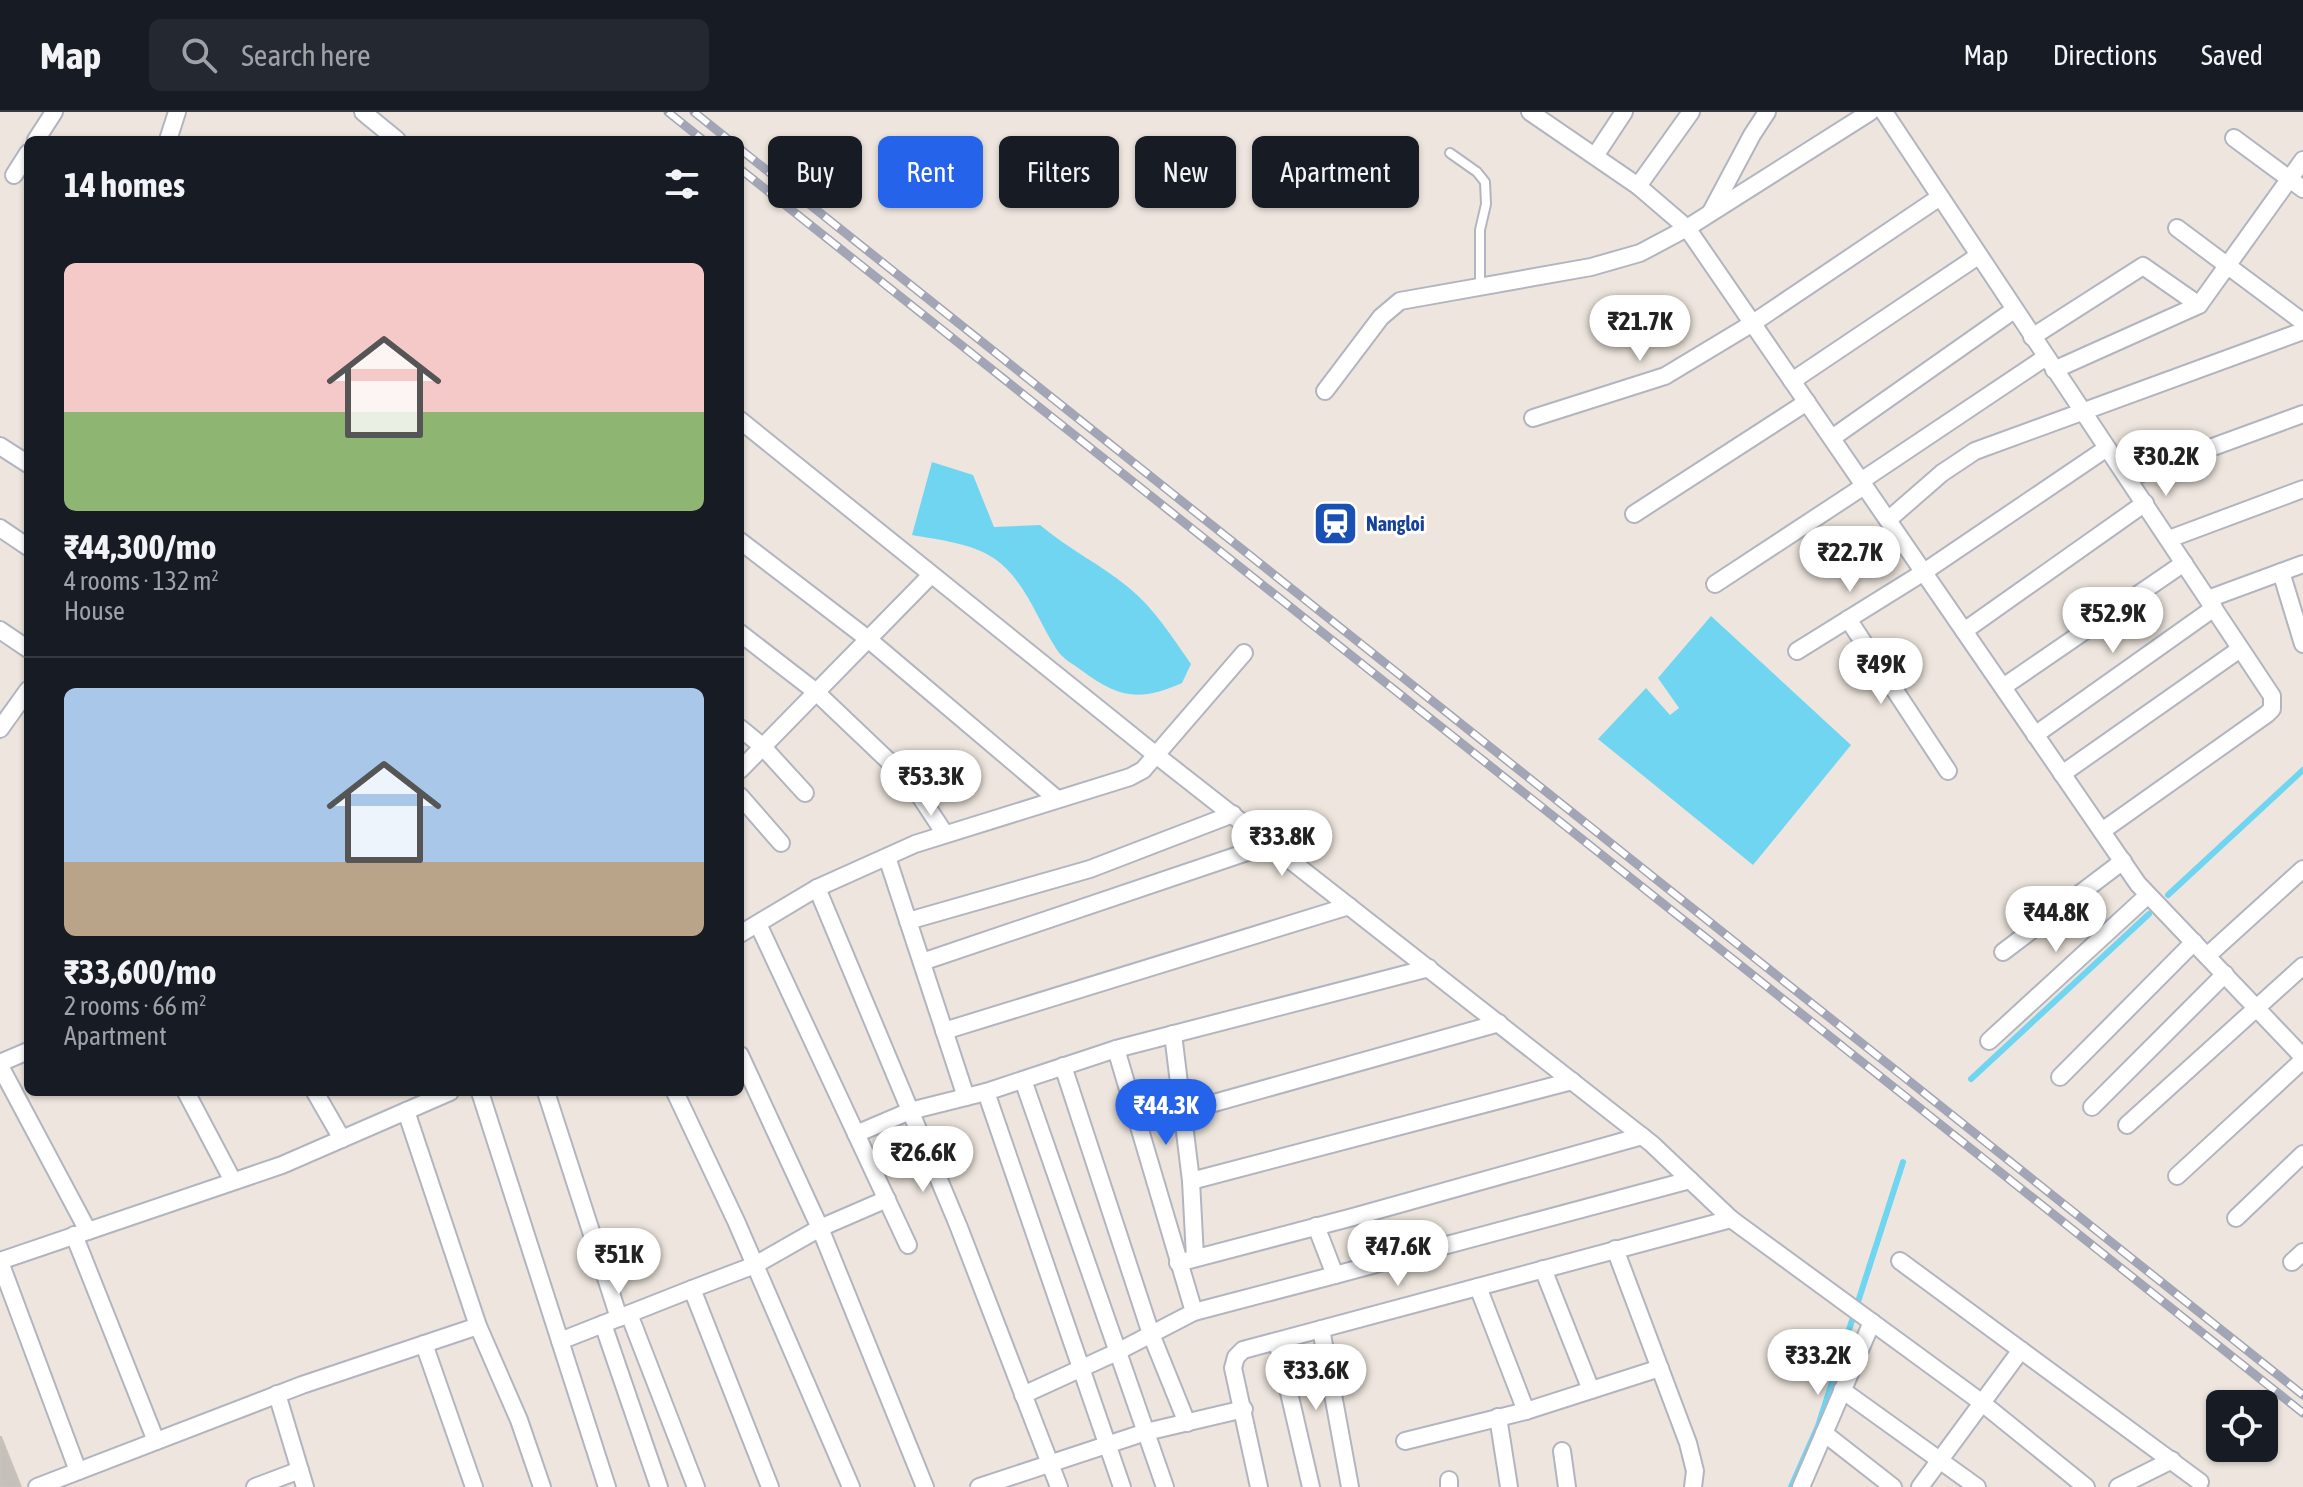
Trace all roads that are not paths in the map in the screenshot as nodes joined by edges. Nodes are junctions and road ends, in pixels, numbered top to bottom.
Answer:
1 (54, 112) edge
2 (177, 112) edge
3 (363, 112) edge
4 (1530, 112) edge
5 (1624, 112) edge
6 (1691, 112) edge
7 (1767, 112) edge
8 (1870, 112) edge
9 (1884, 112) edge
10 (1549, 117) edge
11 (39, 136) edge
12 (169, 136) edge
13 (392, 136) edge
14 (2234, 138) dead end
15 (1450, 153) dead end
16 (1595, 156) junction
17 (24, 159) edge
18 (2303, 160) edge
19 (14, 175) dead end
20 (2296, 184) edge
21 (1638, 186) junction
22 (1940, 197) junction
23 (1711, 212) junction
24 (1687, 228) junction
25 (2177, 228) dead end
26 (1978, 256) junction
27 (2228, 264) junction
28 (1480, 289) junction
29 (2199, 305) junction
30 (2014, 310) junction
31 (2303, 322) edge
32 (1753, 323) junction
33 (2303, 331) edge
34 (2032, 337) junction
35 (2050, 364) junction
36 (1792, 381) junction
37 (1325, 391) dead end
38 (1807, 402) junction
39 (2082, 410) junction
40 (2303, 414) edge
41 (1533, 418) dead end
42 (744, 423) edge
43 (1832, 438) junction
44 (0, 446) edge
45 (2107, 448) junction
46 (24, 459) edge
47 (2128, 478) junction
48 (1862, 483) junction
49 (2303, 489) edge
50 (2145, 503) junction
51 (1634, 514) dead end
52 (1888, 520) junction
53 (0, 528) edge
54 (2169, 539) junction
55 (24, 544) edge
56 (744, 544) edge
57 (2184, 563) junction
58 (2303, 564) edge
59 (1924, 572) junction
60 (2281, 572) junction
61 (931, 575) junction
62 (1715, 584) dead end
63 (2211, 603) junction
64 (1848, 619) junction
65 (1964, 631) junction
66 (1, 634) edge
67 (744, 636) edge
68 (868, 639) junction
69 (2303, 644) edge
70 (24, 647) edge
71 (2240, 649) junction
72 (1797, 651) dead end
73 (1244, 653) dead end
74 (2003, 687) junction
75 (815, 691) junction
76 (24, 696) edge
77 (0, 729) edge
78 (744, 731) edge
79 (2035, 735) junction
80 (762, 746) junction
81 (1156, 755) junction
82 (744, 766) edge
83 (1948, 771) dead end
84 (2062, 774) junction
85 (805, 793) dead end
86 (1057, 799) junction
87 (744, 801) edge
88 (1233, 814) junction
89 (2102, 831) junction
90 (945, 834) junction
91 (781, 843) dead end
92 (1271, 844) junction
93 (887, 857) junction
94 (2123, 861) junction
95 (2303, 869) edge
96 (817, 888) junction
97 (2148, 895) junction
98 (1349, 906) junction
99 (908, 921) junction
100 (758, 924) junction
101 (744, 932) edge
102 (2194, 942) junction
103 (2003, 952) dead end
104 (2207, 956) junction
105 (922, 962) junction
106 (2303, 966) edge
107 (1429, 968) junction
108 (2225, 974) junction
109 (2257, 1008) junction
110 (1499, 1023) junction
111 (944, 1031) junction
112 (1173, 1034) junction
113 (1989, 1041) dead end
114 (1116, 1049) junction
115 (24, 1053) edge
116 (2303, 1058) edge
117 (744, 1064) edge
118 (0, 1065) edge
119 (1063, 1066) junction
120 (2060, 1077) dead end
121 (1023, 1080) junction
122 (1572, 1081) junction
123 (986, 1092) junction
124 (188, 1096) edge
125 (317, 1096) edge
126 (441, 1096) edge
127 (481, 1096) edge
128 (547, 1096) edge
129 (677, 1096) edge
130 (966, 1097) junction
131 (2092, 1107) dead end
132 (406, 1111) junction
133 (910, 1111) junction
134 (1182, 1112) junction
135 (2127, 1125) dead end
136 (856, 1134) junction
137 (1642, 1136) junction
138 (342, 1139) junction
139 (2303, 1154) edge
140 (2177, 1176) dead end
141 (1690, 1180) junction
142 (233, 1181) junction
143 (1191, 1181) junction
144 (887, 1199) junction
145 (2236, 1218) dead end
146 (1731, 1219) junction
147 (1316, 1226) junction
148 (820, 1228) junction
149 (81, 1233) junction
150 (908, 1245) dead end
151 (1615, 1249) junction
152 (1195, 1257) junction
153 (1900, 1261) dead end
154 (0, 1262) edge
155 (1178, 1263) junction
156 (755, 1265) junction
157 (1543, 1269) junction
158 (1335, 1275) junction
159 (1478, 1287) junction
160 (692, 1289) junction
161 (1194, 1312) junction
162 (617, 1318) junction
163 (1867, 1319) junction
164 (478, 1326) junction
165 (1321, 1329) junction
166 (1151, 1334) junction
167 (560, 1341) junction
168 (1277, 1341) junction
169 (424, 1344) junction
170 (2021, 1350) junction
171 (1117, 1352) junction
172 (1080, 1368) junction
173 (1660, 1368) junction
174 (1591, 1390) junction
175 (1842, 1390) junction
176 (277, 1394) junction
177 (1023, 1395) junction
178 (1981, 1402) junction
179 (1244, 1409) junction
180 (1526, 1411) junction
181 (1498, 1417) junction
182 (1187, 1423) junction
183 (1146, 1432) junction
184 (1824, 1433) junction
185 (156, 1441) junction
186 (1405, 1441) dead end
187 (1107, 1445) junction
188 (1562, 1451) dead end
189 (1940, 1460) junction
190 (2172, 1460) junction
191 (1049, 1463) junction
192 (300, 1470) junction
193 (78, 1471) junction
194 (2200, 1482) dead end
195 (37, 1487) edge
196 (255, 1487) edge
197 (305, 1487) edge
198 (474, 1487) edge
199 (542, 1487) edge
200 (607, 1487) edge
201 (659, 1487) edge
202 (696, 1487) edge
203 (770, 1487) edge
204 (851, 1487) edge
205 (925, 1487) edge
206 (979, 1487) edge
207 (1059, 1487) edge
208 (1122, 1487) edge
209 (1165, 1487) edge
210 (1259, 1487) edge
211 (1311, 1487) edge
212 (1350, 1487) edge
213 (1509, 1487) edge
214 (1567, 1487) edge
215 (1693, 1487) edge
216 (1801, 1487) edge
217 (1893, 1487) edge
218 (1920, 1487) edge
219 (1977, 1487) edge
220 (2086, 1487) edge
221 (2118, 1487) edge

1 - 11 street
2 - 12 street
3 - 13 street
4 - 10 street
5 - 16 street
6 - 21 street
7 - 23 street
8 - 23 street
9 - 22 street
10 - 16 street
14 - 20 street
15 - 28 lane
16 - 21 street
17 - 19 street
18 - 20 street
20 - 27 street
21 - 24 street
22 - 26 street
22 - 32 street
23 - 24 street
24 - 28 street
24 - 32 street
25 - 27 street
26 - 30 street
26 - 36 street
27 - 29 street
27 - 31 street
28 - 37 street
29 - 34 street
29 - 35 street
30 - 34 street
30 - 43 street
32 - 36 street
32 - 41 street
33 - 39 street
34 - 35 street
35 - 39 street
35 - 48 street
36 - 38 street
38 - 43 street
38 - 51 street
39 - 45 street
39 - 52 street
40 - 47 street
42 - 61 street
43 - 48 street
44 - 46 street
45 - 47 street
45 - 59 street
47 - 50 street
48 - 52 street
48 - 62 street
49 - 54 street
50 - 54 street
50 - 65 street
52 - 59 street
53 - 55 street
54 - 57 street
56 - 68 street
57 - 63 street
57 - 74 street
58 - 60 street
59 - 64 street
59 - 65 street
60 - 63 street
60 - 69 street
61 - 68 street
61 - 81 street
63 - 71 street
63 - 79 street
64 - 72 street
64 - 83 street
65 - 74 street
66 - 70 street
67 - 75 street
68 - 75 street
68 - 86 street
71 - 84 street
71 - 89 street
73 - 81 street
74 - 79 street
75 - 80 street
75 - 90 street
76 - 77 street
78 - 80 street
79 - 84 street
80 - 82 street
80 - 85 street
81 - 86 street
81 - 88 street
84 - 89 street
86 - 90 street
87 - 91 street
88 - 92 street
88 - 99 street
89 - 94 street
90 - 93 street
92 - 98 street
92 - 105 street
93 - 96 street
93 - 99 street
94 - 97 street
94 - 103 street
95 - 104 street
96 - 100 street
96 - 133 street
97 - 102 street
97 - 113 street
98 - 107 street
98 - 111 street
99 - 105 street
100 - 101 street
100 - 136 street
102 - 104 street
102 - 120 street
104 - 108 street
105 - 111 street
106 - 109 street
107 - 110 street
107 - 112 street
108 - 109 street
108 - 131 street
109 - 116 street
109 - 135 street
110 - 122 street
110 - 134 street
111 - 130 street
112 - 114 street
112 - 134 street
114 - 119 street
114 - 155 street
115 - 118 street
116 - 140 street
117 - 148 street
118 - 149 street
119 - 121 street
119 - 166 street
121 - 123 street
121 - 171 street
122 - 137 street
122 - 143 street
123 - 130 street
123 - 172 street
124 - 142 street
125 - 138 street
126 - 132 street
127 - 167 street
128 - 162 street
129 - 156 street
130 - 133 street
132 - 138 street
132 - 164 street
133 - 136 street
133 - 177 street
134 - 143 street
136 - 144 street
137 - 141 street
137 - 147 street
138 - 142 street
139 - 145 street
141 - 146 street
141 - 158 street
142 - 149 street
143 - 152 street
144 - 148 street
144 - 150 street
146 - 151 street
146 - 163 street
147 - 152 street
147 - 158 street
148 - 156 street
148 - 205 street
149 - 154 street
149 - 185 street
151 - 157 street
151 - 173 street
152 - 155 street
153 - 170 street
154 - 193 street
155 - 161 street
156 - 160 street
156 - 204 street
157 - 159 street
157 - 174 street
158 - 161 street
159 - 165 street
159 - 180 street
160 - 162 street
160 - 203 street
161 - 166 street
162 - 167 street
162 - 201 street
162 - 202 street
163 - 175 street
163 - 178 street
164 - 169 street
164 - 199 street
165 - 168 street
165 - 212 street
166 - 171 street
166 - 182 street
167 - 200 street
168 - 179 street
168 - 211 street
169 - 176 street
169 - 198 street
170 - 178 street
170 - 190 street
171 - 172 street
171 - 183 street
172 - 177 street
172 - 187 street
173 - 174 street
173 - 215 street
174 - 180 street
175 - 184 street
175 - 189 street
176 - 185 street
176 - 192 street
177 - 191 street
178 - 189 street
178 - 220 street
179 - 182 street
179 - 210 street
180 - 181 street
181 - 186 street
181 - 213 street
182 - 183 street
183 - 187 street
183 - 209 street
184 - 216 street
184 - 217 street
185 - 193 street
187 - 191 street
187 - 208 street
188 - 214 street
189 - 218 street
189 - 219 street
190 - 194 street
190 - 221 street
191 - 206 street
191 - 207 street
192 - 196 street
192 - 197 street
193 - 195 street

